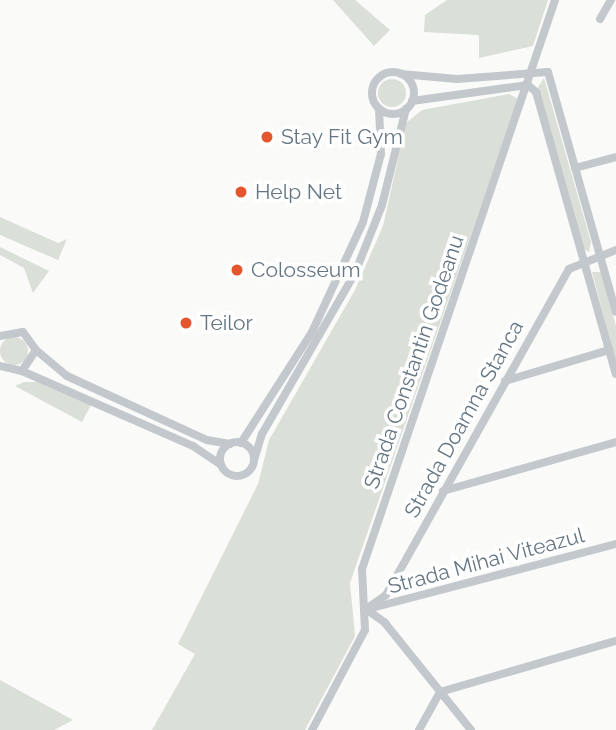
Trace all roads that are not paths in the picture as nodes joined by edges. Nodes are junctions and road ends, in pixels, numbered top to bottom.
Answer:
1 (555, 0) edge
2 (611, 0) edge
3 (600, 19) dead end
4 (534, 71) junction
5 (401, 74) junction
6 (528, 85) junction
7 (412, 101) junction
8 (379, 109) junction
9 (406, 109) junction
10 (616, 157) edge
11 (575, 168) junction
12 (616, 250) edge
13 (599, 255) junction
14 (582, 260) junction
15 (616, 312) edge
16 (2, 333) edge
17 (36, 350) junction
18 (609, 350) junction
19 (0, 366) edge
20 (22, 371) junction
21 (616, 374) edge
22 (505, 381) junction
23 (616, 442) edge
24 (241, 443) junction
25 (230, 444) junction
26 (254, 460) junction
27 (221, 466) junction
28 (443, 491) junction
29 (616, 544) edge
30 (366, 609) junction
31 (616, 640) edge
32 (440, 692) junction
33 (312, 730) edge
34 (419, 730) edge
35 (471, 730) edge

1 - 4 street, Strada Constantin Godeanu
2 - 3 street
4 - 5 street
4 - 6 street, Strada Constantin Godeanu
4 - 11 street
5 - 7 street
5 - 8 street
6 - 7 street
6 - 14 street
6 - 30 street, Strada Constantin Godeanu
7 - 9 street
8 - 9 street
8 - 24 street
9 - 26 street
10 - 11 street
11 - 13 street
12 - 13 street
13 - 14 street
13 - 15 street
14 - 18 street
14 - 22 street, Strada Doamna Stanca
16 - 17 street
17 - 20 street
17 - 25 street
18 - 21 street
18 - 22 street
19 - 20 street
20 - 27 street
22 - 28 street, Strada Doamna Stanca
23 - 28 street
24 - 25 street
24 - 26 street
25 - 27 street
26 - 27 street
28 - 30 street, Strada Doamna Stanca
29 - 30 street, Strada Mihai Viteazul
30 - 32 street
30 - 33 street, Strada Constantin Godeanu
31 - 32 street
32 - 34 street
32 - 35 street

